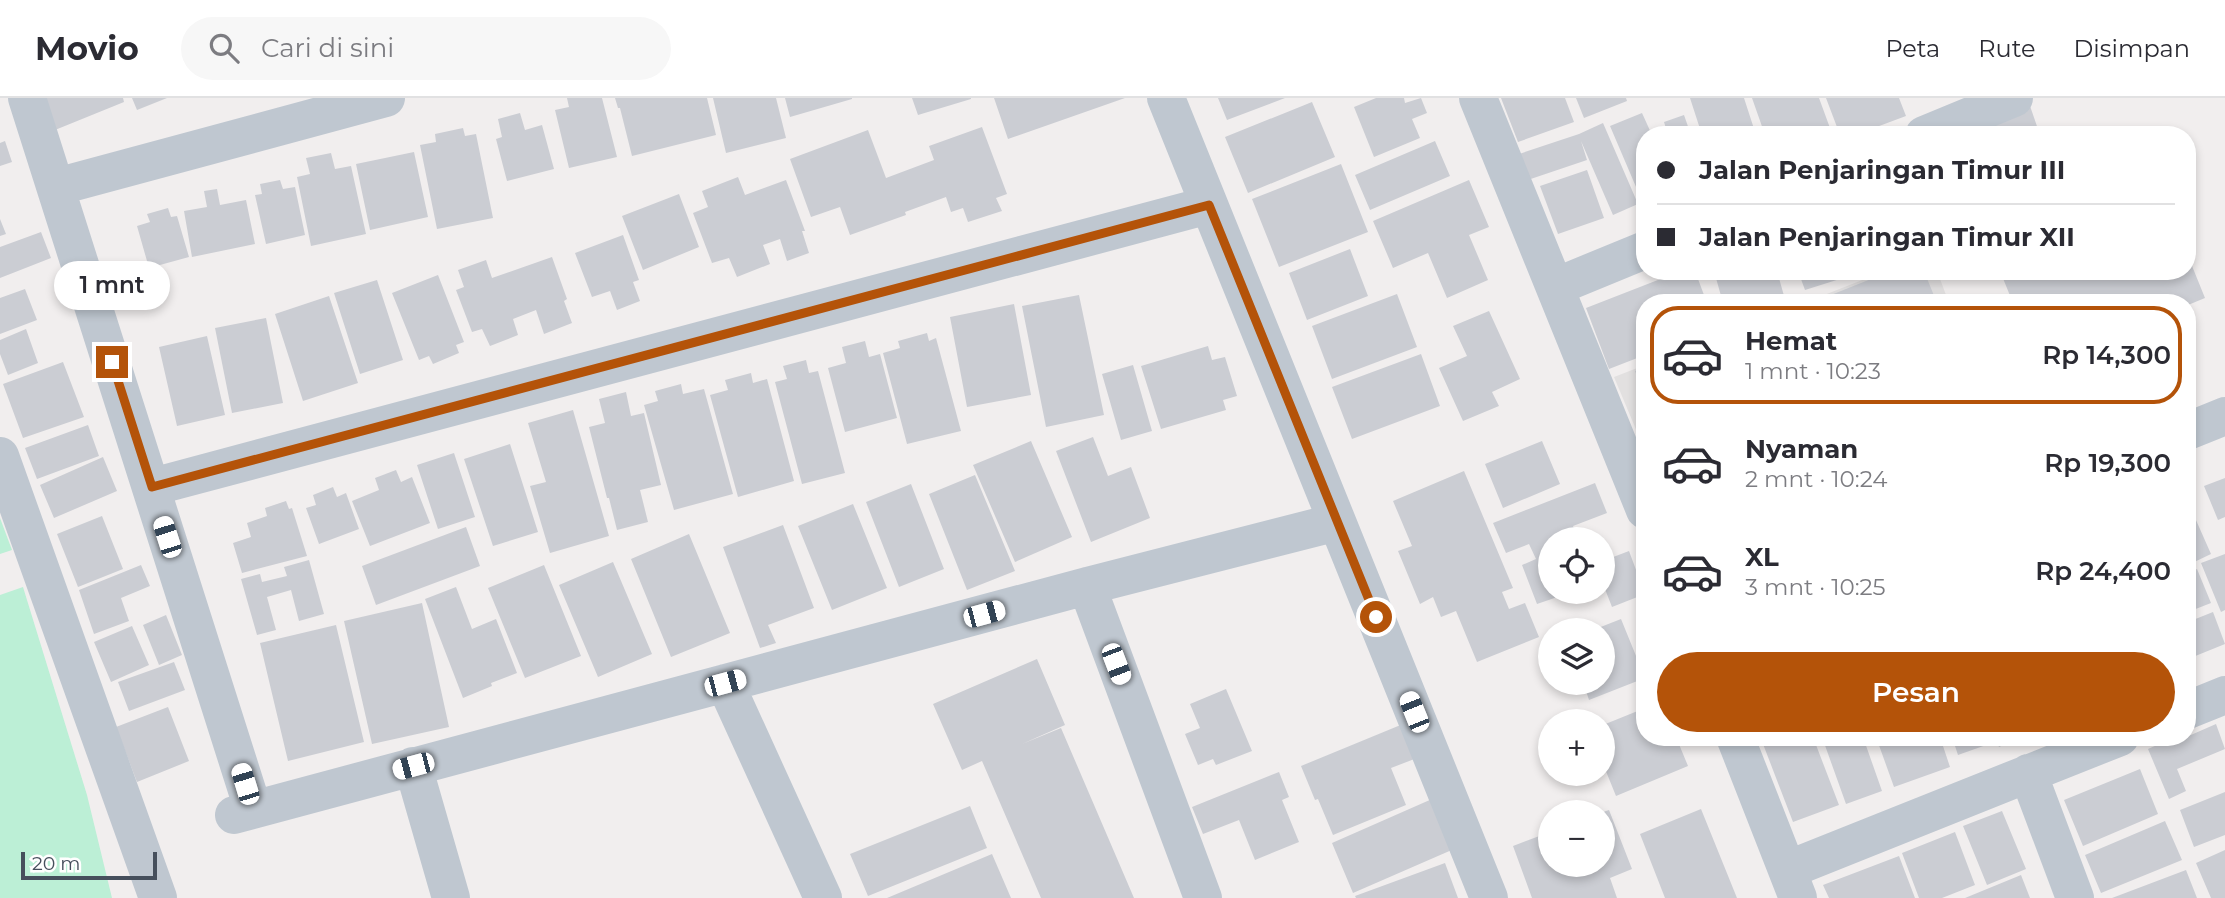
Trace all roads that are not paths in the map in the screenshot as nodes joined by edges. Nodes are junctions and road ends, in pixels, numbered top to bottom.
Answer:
1 (27, 98) edge
2 (386, 98) edge
3 (1166, 98) edge
4 (1478, 98) edge
5 (2014, 98) edge
6 (1946, 126) edge
7 (57, 187) junction
8 (1209, 205) junction
9 (1636, 254) edge
10 (1555, 286) junction
11 (2225, 416) edge
12 (2196, 428) edge
13 (0, 456) edge
14 (152, 487) junction
15 (1636, 488) edge
16 (1337, 522) junction
17 (1087, 586) junction
18 (725, 683) junction
19 (2225, 695) edge
20 (2196, 707) edge
21 (1738, 746) edge
22 (2097, 746) edge
23 (413, 766) junction
24 (2028, 773) junction
25 (1792, 884) edge
26 (158, 898) edge
27 (451, 898) edge
28 (823, 898) edge
29 (1203, 898) edge
30 (1489, 898) edge
31 (2075, 898) edge

1 - 7 street
2 - 7 street
3 - 8 street
4 - 10 street
5 - 6 street
7 - 14 street
8 - 14 street
8 - 16 street
9 - 10 street
10 - 15 street
11 - 12 street
13 - 26 street
14 - 23 street
16 - 17 street
16 - 30 street
17 - 18 street
17 - 29 street
18 - 23 street
18 - 28 street
19 - 20 street
21 - 25 street
22 - 24 street
23 - 27 street
24 - 25 street
24 - 31 street

